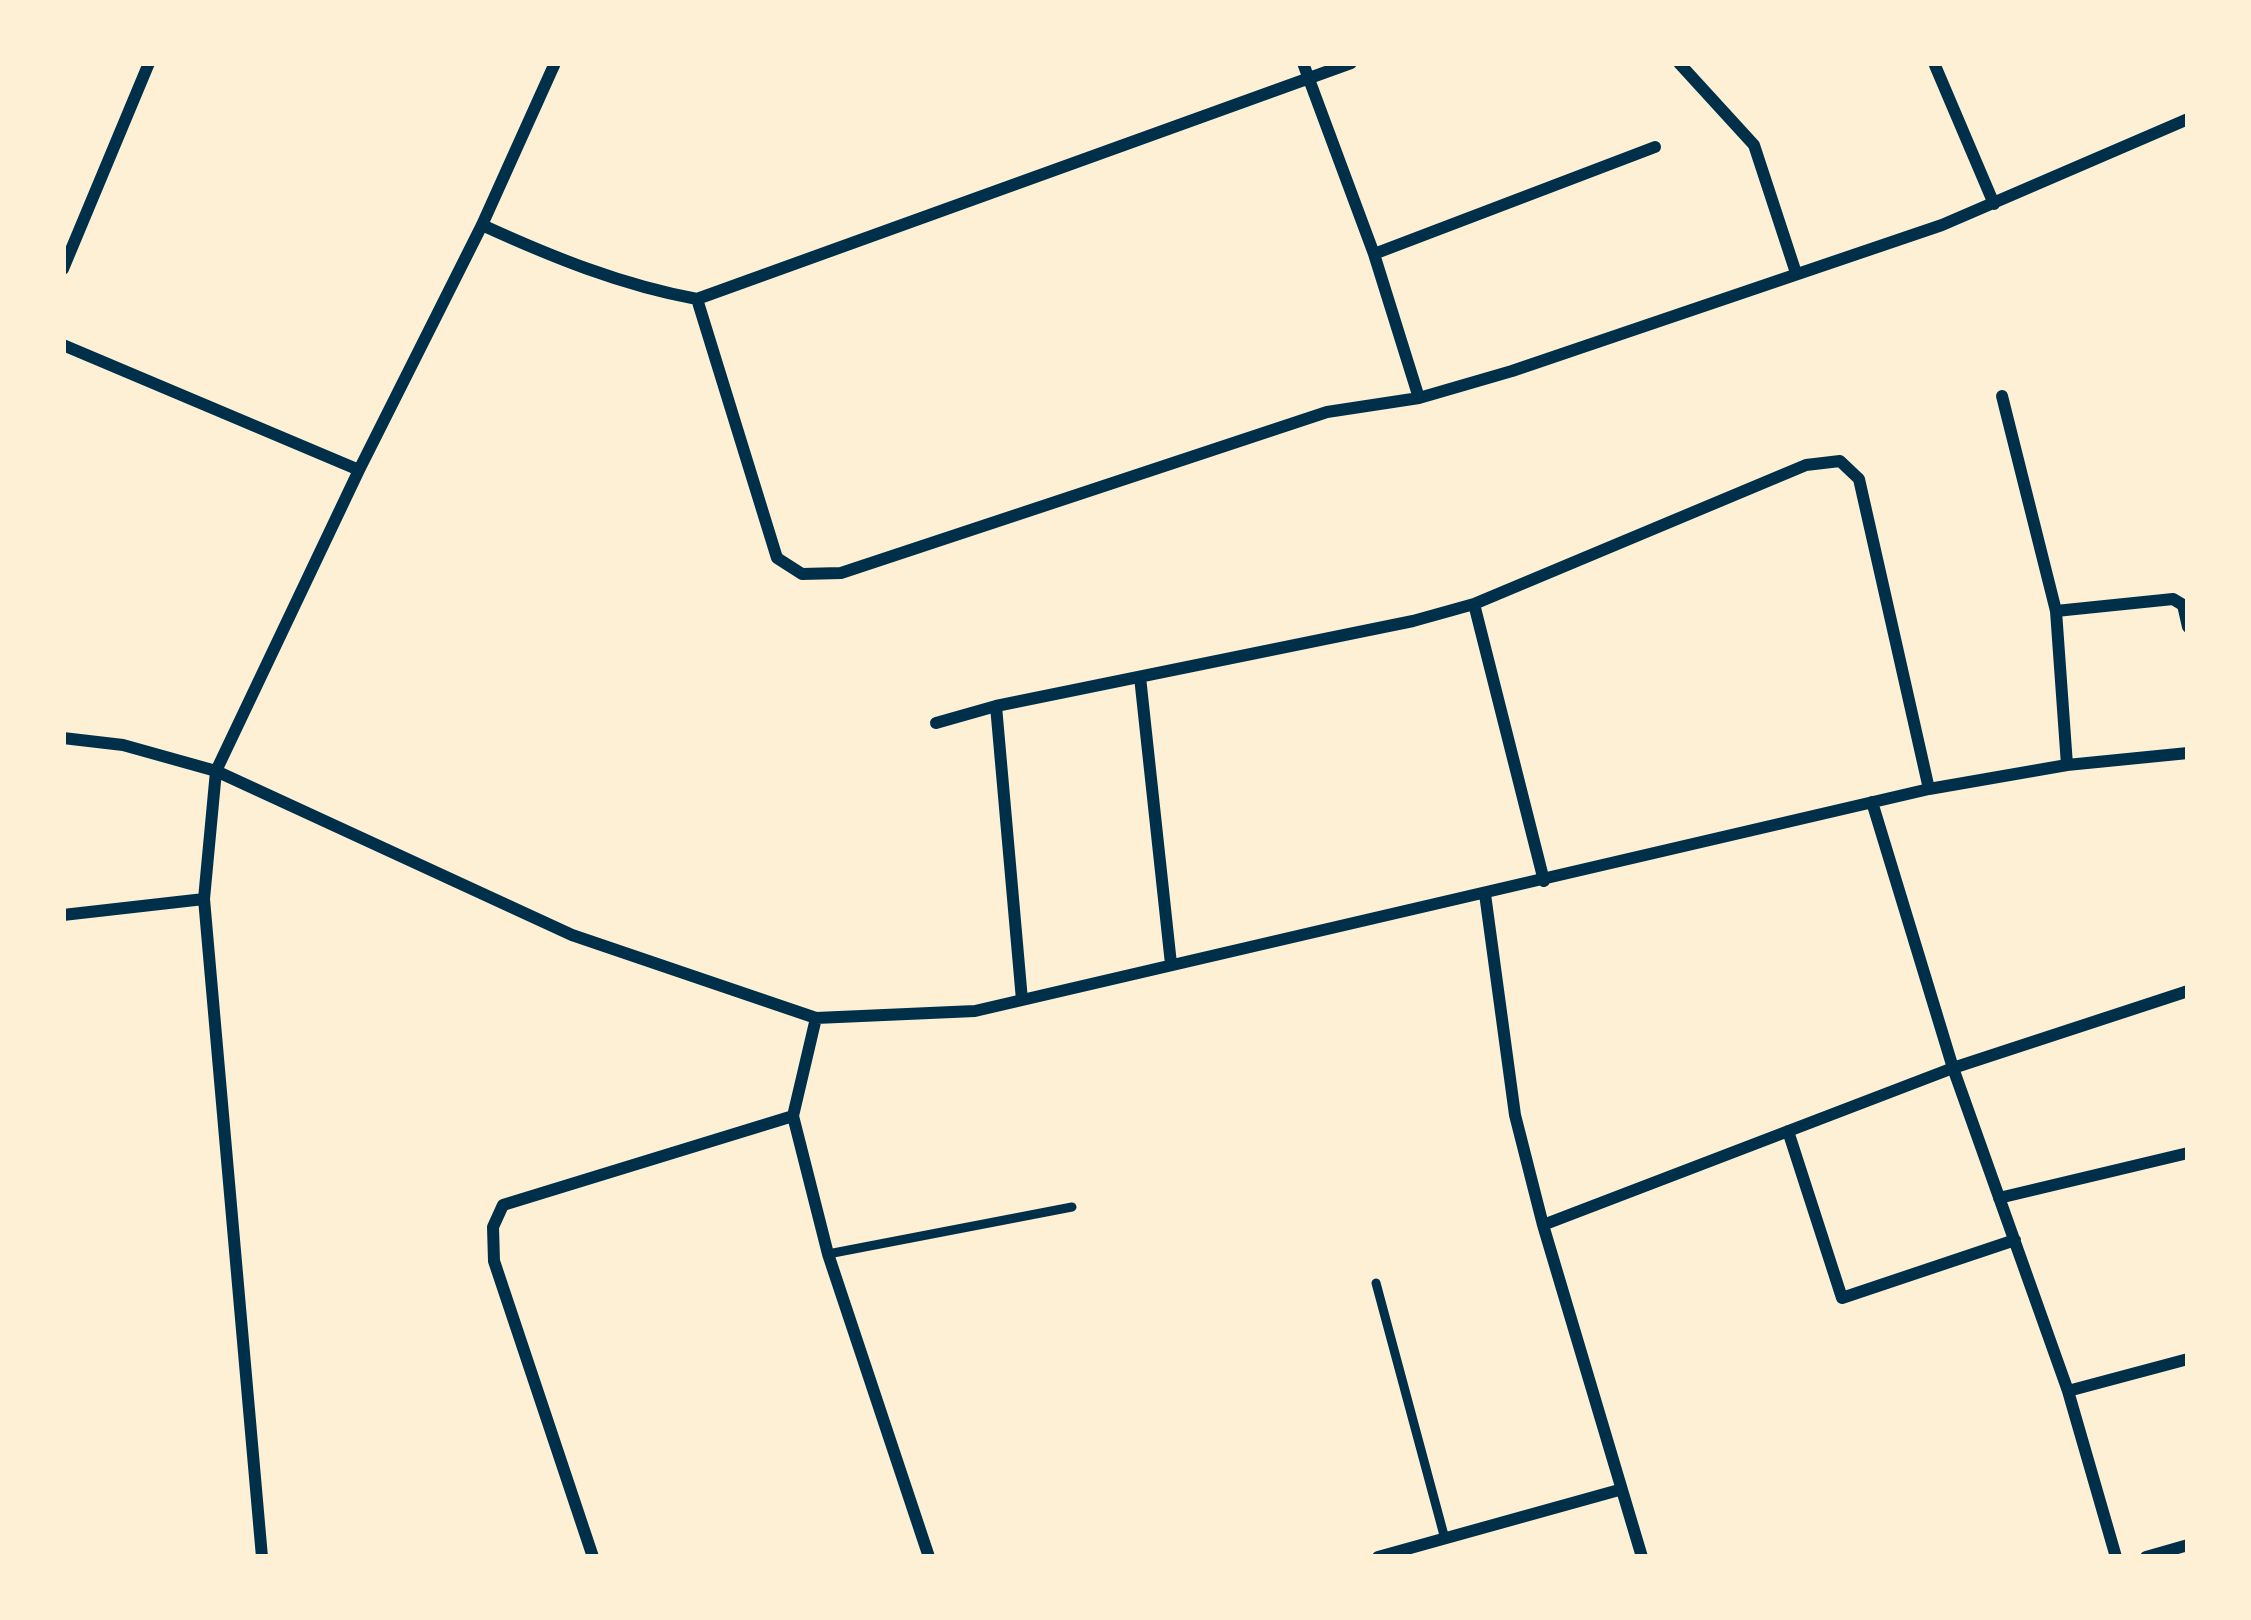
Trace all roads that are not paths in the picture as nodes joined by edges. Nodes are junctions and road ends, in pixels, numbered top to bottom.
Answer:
1 (149, 63) edge
2 (555, 63) edge
3 (1351, 63) edge
4 (1679, 63) edge
5 (1934, 63) edge
6 (1306, 70) edge
7 (2188, 119) edge
8 (1655, 147) dead end
9 (1994, 204) junction
10 (482, 225) junction
11 (1375, 254) junction
12 (63, 269) edge
13 (1796, 273) junction
14 (697, 299) junction
15 (63, 345) edge
16 (2002, 396) dead end
17 (1419, 398) junction
18 (359, 470) junction
19 (1474, 604) junction
20 (2056, 611) junction
21 (2188, 627) edge
22 (1140, 677) junction
23 (996, 706) junction
24 (936, 723) dead end
25 (63, 738) edge
26 (2188, 753) edge
27 (2067, 765) junction
28 (216, 771) junction
29 (1929, 789) junction
30 (1872, 802) junction
31 (1544, 881) junction
32 (1485, 894) junction
33 (205, 898) junction
34 (63, 915) edge
35 (1171, 964) junction
36 (2188, 991) edge
37 (1022, 1000) junction
38 (816, 1018) junction
39 (1953, 1068) junction
40 (793, 1116) junction
41 (1788, 1131) junction
42 (2188, 1153) edge
43 (1999, 1198) junction
44 (1072, 1207) dead end
45 (1543, 1225) junction
46 (2014, 1240) junction
47 (828, 1254) junction
48 (1376, 1283) dead end
49 (2188, 1359) edge
50 (2068, 1390) junction
51 (1619, 1490) junction
52 (1445, 1538) junction
53 (2188, 1545) edge
54 (262, 1557) edge
55 (593, 1557) edge
56 (929, 1557) edge
57 (1378, 1557) edge
58 (1642, 1557) edge
59 (2116, 1557) edge
60 (2146, 1557) edge

1 - 12 street
2 - 10 street
3 - 6 street
4 - 13 street
5 - 9 street
6 - 11 street
6 - 14 street
7 - 9 street
8 - 11 street
9 - 13 street
10 - 14 street
10 - 18 street
11 - 17 street
13 - 17 street
14 - 17 street
15 - 18 street
16 - 20 street
18 - 28 street
19 - 22 street
19 - 29 street
19 - 31 street
20 - 21 street
20 - 27 street
22 - 23 street
22 - 35 street
23 - 24 street
23 - 37 street
25 - 28 street
26 - 27 street
27 - 29 street
28 - 33 street
28 - 38 street
29 - 30 street
30 - 31 street
30 - 39 street
31 - 32 street
32 - 35 street
32 - 45 street
33 - 34 street
33 - 54 street
35 - 37 street
36 - 39 street
37 - 38 street
38 - 40 street
39 - 41 street
39 - 43 street
40 - 47 street
40 - 55 street
41 - 45 street
41 - 46 street
42 - 43 street
43 - 46 street
44 - 47 lane
45 - 51 street
46 - 50 street
47 - 56 street
48 - 52 lane
49 - 50 street
50 - 59 street
51 - 52 street
51 - 58 street
52 - 57 street
53 - 60 street

